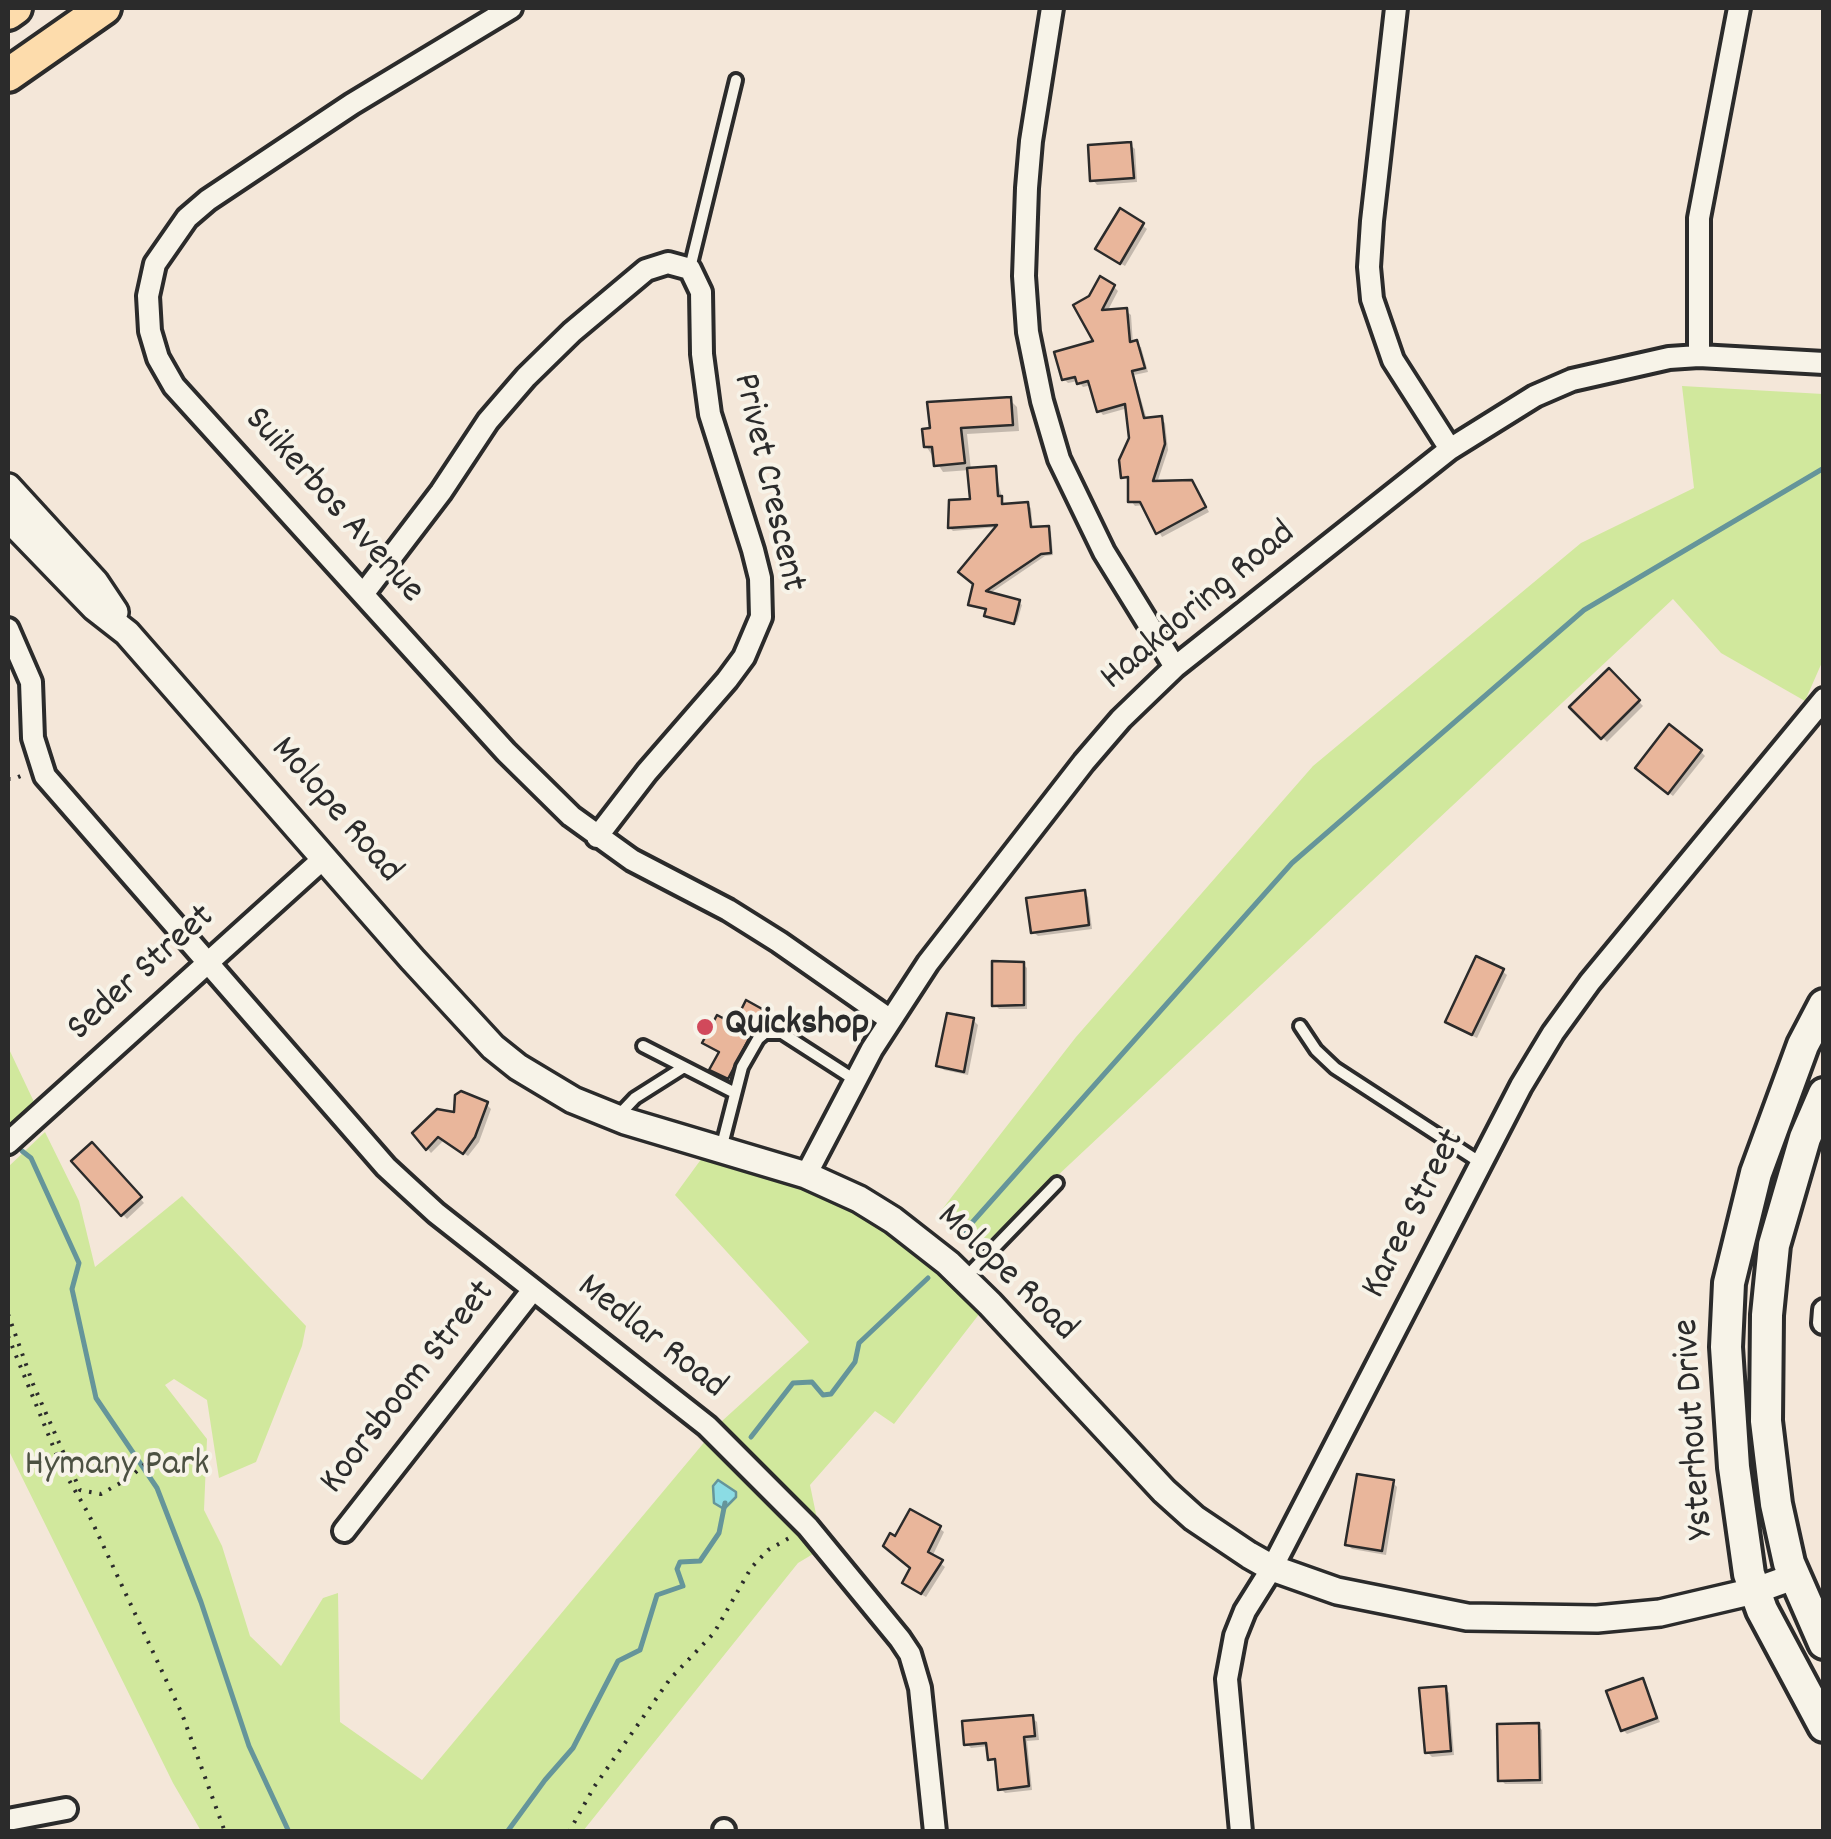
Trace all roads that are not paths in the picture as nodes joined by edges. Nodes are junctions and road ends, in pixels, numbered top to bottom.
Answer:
1 (104, 8) edge
2 (511, 8) edge
3 (1052, 8) edge
4 (1396, 8) edge
5 (1739, 8) edge
6 (8, 75) edge
7 (736, 80) dead end
8 (690, 269) junction
9 (1699, 356) junction
10 (1824, 363) edge
11 (1450, 449) junction
12 (8, 487) edge
13 (8, 518) edge
14 (364, 592) junction
15 (8, 628) edge
16 (127, 634) junction
17 (1175, 666) junction
18 (1824, 699) edge
19 (598, 837) junction
20 (324, 858) junction
21 (208, 964) junction
22 (1824, 1004) edge
23 (889, 1019) junction
24 (1300, 1026) dead end
25 (643, 1046) dead end
26 (684, 1067) junction
27 (855, 1080) junction
28 (733, 1092) junction
29 (1824, 1094) edge
30 (616, 1118) junction
31 (8, 1143) edge
32 (720, 1150) junction
33 (1482, 1164) junction
34 (806, 1175) junction
35 (1057, 1183) dead end
36 (964, 1279) junction
37 (532, 1291) junction
38 (1824, 1310) edge
39 (1822, 1323) edge
40 (344, 1530) dead end
41 (1272, 1568) junction
42 (1793, 1577) junction
43 (1754, 1591) junction
44 (1824, 1643) edge
45 (1824, 1726) edge
46 (66, 1809) dead end
47 (8, 1820) edge
48 (935, 1832) edge
49 (1241, 1832) edge

1 - 6 main road
2 - 14 street, Suikerbos Avenue
3 - 17 street
4 - 11 street
5 - 9 street
7 - 8 lane
8 - 14 street
8 - 19 street, Privet Crescent
9 - 10 street, Haakdoring Road
9 - 11 street, Haakdoring Road
11 - 17 street, Haakdoring Road
12 - 16 street, Molope Road
13 - 16 street, Molope Road
14 - 19 street, Suikerbos Avenue
15 - 21 street, Medlar Road
16 - 20 street, Molope Road
17 - 23 street, Haakdoring Road
18 - 33 street, Karee Street
19 - 23 street, Suikerbos Avenue
20 - 21 street, Seder Street
20 - 30 street, Molope Road
21 - 31 street, Seder Street
21 - 37 street, Medlar Road
22 - 43 main road, Ysterhout Drive
23 - 27 street, Haakdoring Road
24 - 33 lane
25 - 26 lane
26 - 28 lane
26 - 30 lane
27 - 28 lane
27 - 34 street, Haakdoring Road
28 - 32 lane
29 - 42 main road, Ysterhout Drive
30 - 32 street, Molope Road
32 - 34 street, Molope Road
33 - 41 street, Karee Street
34 - 36 street, Molope Road
35 - 36 lane
36 - 41 street, Molope Road
37 - 40 street, Koorsboom Street
37 - 48 street, Medlar Road
38 - 39 street
41 - 43 street, Molope Road
41 - 49 street, Karee Street
42 - 43 street, Molope Road
42 - 44 main road, Ysterhout Drive
43 - 45 main road, Ysterhout Drive
46 - 47 street

